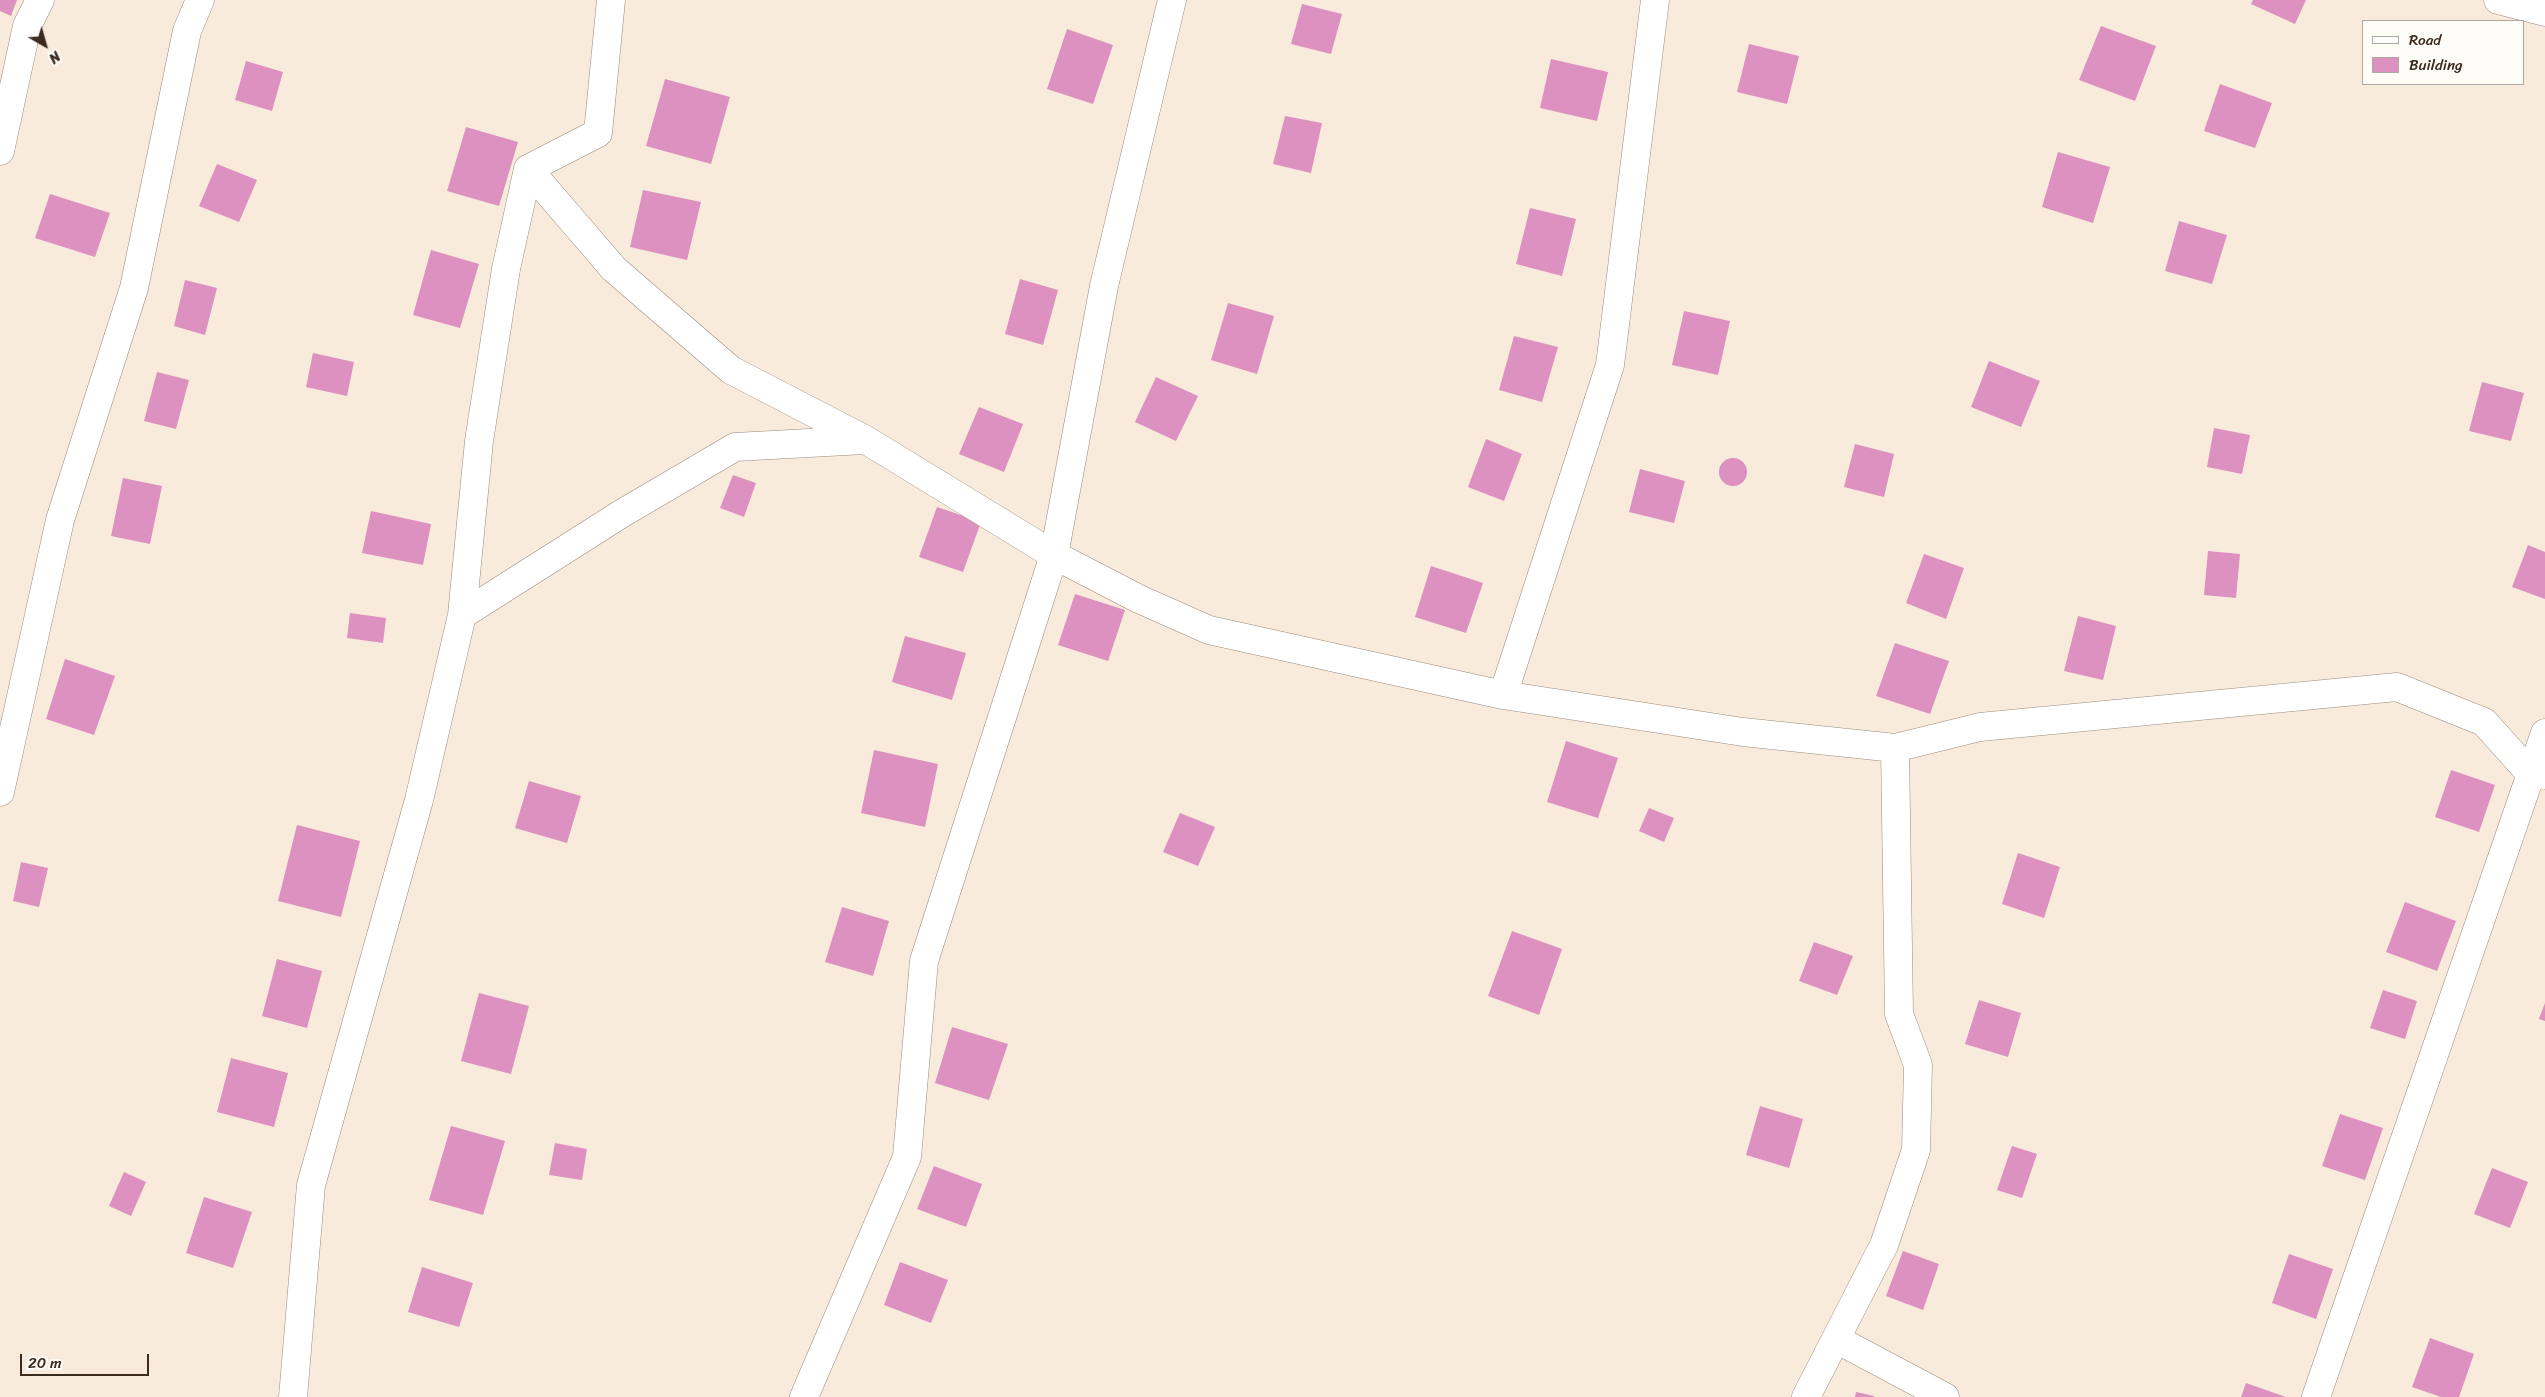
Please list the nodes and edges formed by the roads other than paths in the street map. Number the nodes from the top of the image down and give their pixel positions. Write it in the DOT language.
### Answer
graph roads {
  1 [pos="40,0"];
  2 [pos="200,0"];
  3 [pos="611,0"];
  4 [pos="1172,0"];
  5 [pos="1655,0"];
  6 [pos="2498,0"];
  7 [pos="2545,12"];
  8 [pos="0,151"];
  9 [pos="528,169"];
  10 [pos="866,440"];
  11 [pos="1054,555"];
  12 [pos="462,615"];
  13 [pos="1504,695"];
  14 [pos="2545,733"];
  15 [pos="1895,748"];
  16 [pos="2538,774"];
  17 [pos="0,792"];
  18 [pos="1836,1340"];
  19 [pos="293,1397"];
  20 [pos="804,1397"];
  21 [pos="1806,1397"];
  22 [pos="1945,1397"];
  23 [pos="2316,1397"];
  1 -- 8 [label="street"];
  2 -- 17 [label="street"];
  3 -- 9 [label="street"];
  4 -- 11 [label="street"];
  5 -- 13 [label="street"];
  6 -- 7 [label="street"];
  9 -- 10 [label="street"];
  9 -- 12 [label="street"];
  10 -- 11 [label="street"];
  10 -- 12 [label="street"];
  11 -- 13 [label="street"];
  11 -- 20 [label="street"];
  12 -- 19 [label="street"];
  13 -- 15 [label="street"];
  14 -- 16 [label="street"];
  15 -- 16 [label="street"];
  15 -- 18 [label="street"];
  16 -- 23 [label="street"];
  18 -- 21 [label="street"];
  18 -- 22 [label="street"];
}
